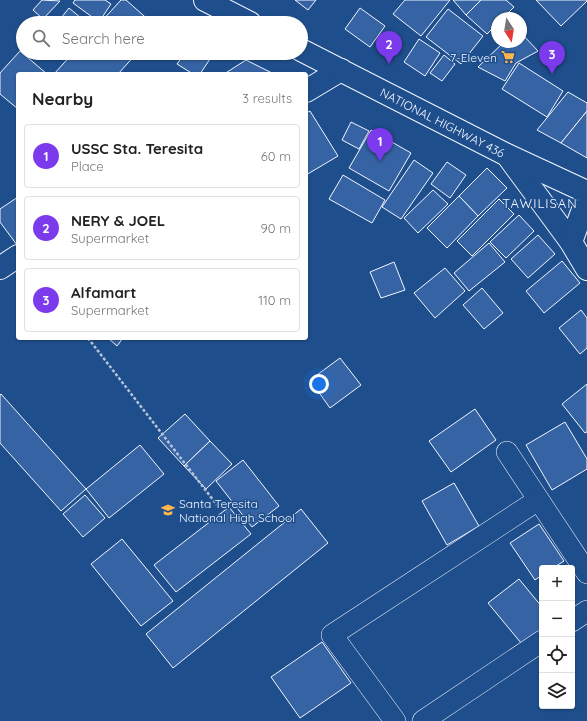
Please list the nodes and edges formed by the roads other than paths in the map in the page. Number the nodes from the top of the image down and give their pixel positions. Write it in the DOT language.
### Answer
graph roads {
  1 [pos="205,0"];
  2 [pos="236,16"];
  3 [pos="308,54"];
  4 [pos="341,70"];
  5 [pos="308,90"];
  6 [pos="507,154"];
  7 [pos="587,192"];
  8 [pos="587,206"];
  9 [pos="571,242"];
  10 [pos="16,257"];
  11 [pos="0,268"];
  12 [pos="587,269"];
  13 [pos="507,452"];
  14 [pos="538,500"];
  15 [pos="580,546"];
  16 [pos="587,573"];
  17 [pos="587,611"];
  18 [pos="575,619"];
  19 [pos="539,644"];
  20 [pos="395,721"];
  21 [pos="423,721"];
  1 -- 2 [label="main road"];
  3 -- 4 [label="main road, NATIONAL HIGHWAY 436"];
  4 -- 5 [label="main road"];
  4 -- 6 [label="main road, NATIONAL HIGHWAY 436"];
  6 -- 7 [label="main road, NATIONAL HIGHWAY 436"];
  6 -- 9 [label="main road"];
  8 -- 9 [label="main road"];
  9 -- 12 [label="main road"];
  10 -- 11 [label="main road"];
  13 -- 14 [label="street"];
  14 -- 15 [label="street"];
  14 -- 20 [label="street"];
  15 -- 16 [label="street"];
  17 -- 18 [label="street"];
  19 -- 21 [label="street"];
}
